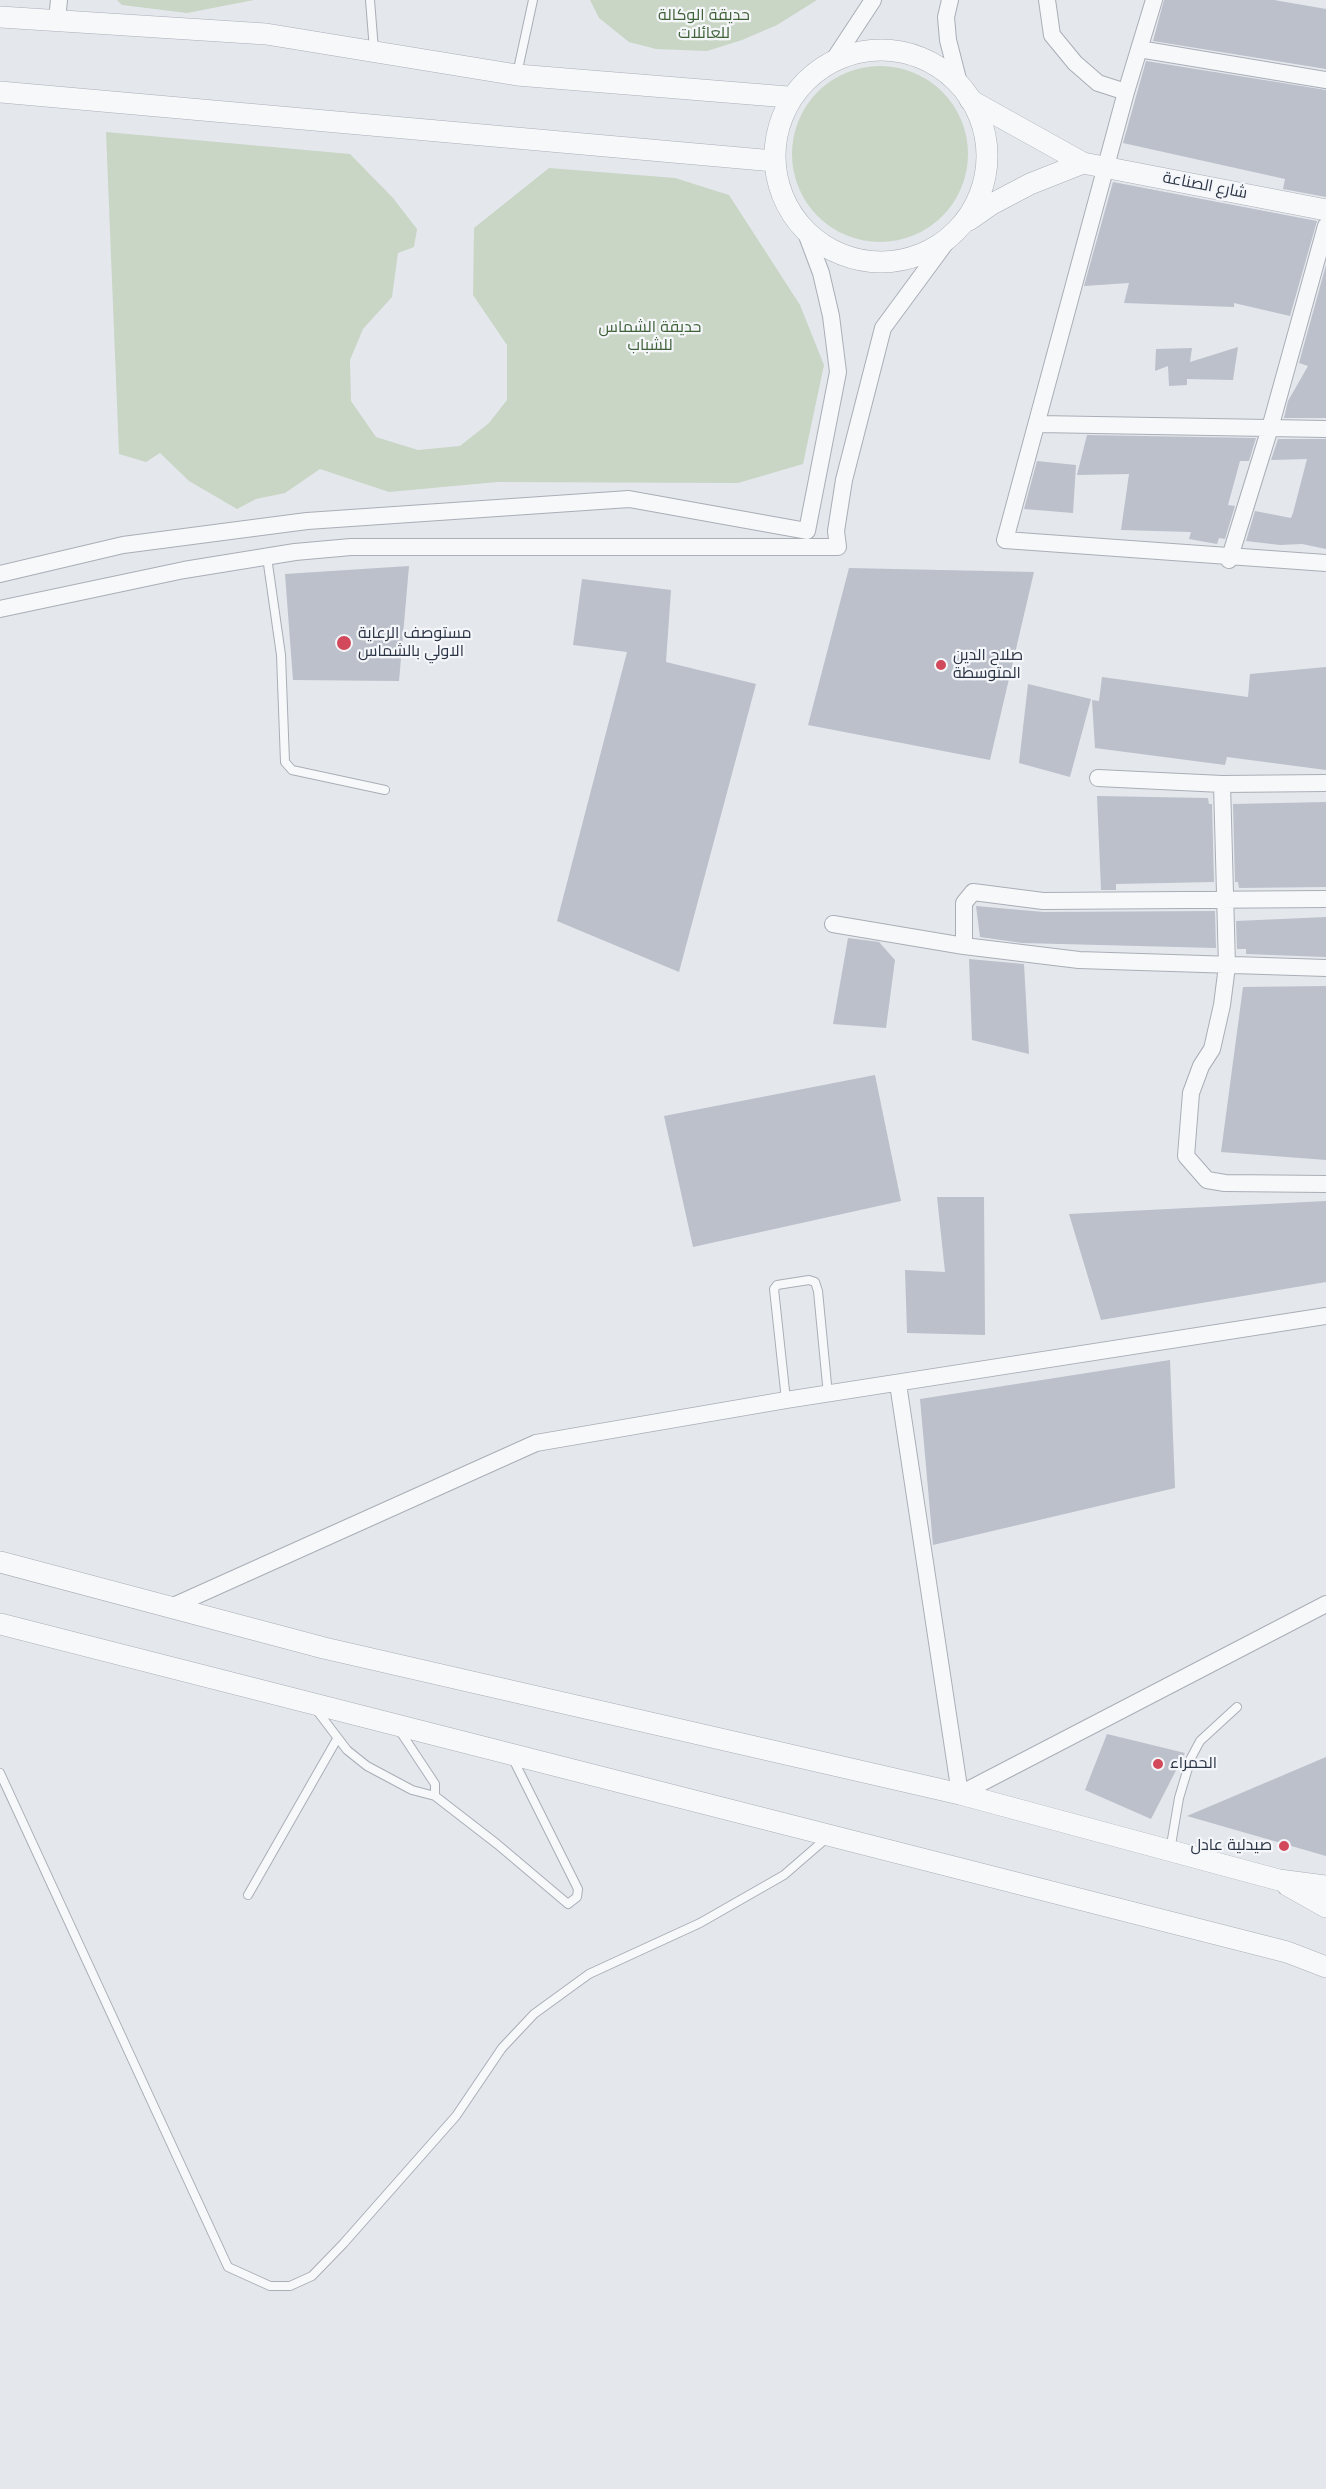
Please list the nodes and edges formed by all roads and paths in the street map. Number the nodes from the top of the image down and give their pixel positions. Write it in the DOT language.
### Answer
graph roads {
  1 [pos="370,0"];
  2 [pos="532,0"];
  3 [pos="873,0"];
  4 [pos="950,0"];
  5 [pos="1047,0"];
  6 [pos="1154,0"];
  7 [pos="58,10"];
  8 [pos="0,17"];
  9 [pos="1139,49"];
  10 [pos="374,51"];
  11 [pos="833,61"];
  12 [pos="517,75"];
  13 [pos="1326,80"];
  14 [pos="964,91"];
  15 [pos="0,92"];
  16 [pos="1126,92"];
  17 [pos="788,97"];
  18 [pos="774,161"];
  19 [pos="1083,163"];
  20 [pos="1106,167"];
  21 [pos="1326,210"];
  22 [pos="1326,226"];
  23 [pos="957,230"];
  24 [pos="806,233"];
  25 [pos="1038,424"];
  26 [pos="1270,428"];
  27 [pos="1326,429"];
  28 [pos="267,557"];
  29 [pos="1230,558"];
  30 [pos="1326,563"];
  31 [pos="0,574"];
  32 [pos="0,609"];
  33 [pos="1098,778"];
  34 [pos="1326,783"];
  35 [pos="1222,784"];
  36 [pos="385,790"];
  37 [pos="1326,899"];
  38 [pos="1225,900"];
  39 [pos="833,924"];
  40 [pos="964,946"];
  41 [pos="1227,966"];
  42 [pos="1326,968"];
  43 [pos="1326,1184"];
  44 [pos="1326,1316"];
  45 [pos="898,1384"];
  46 [pos="828,1395"];
  47 [pos="786,1400"];
  48 [pos="0,1562"];
  49 [pos="1326,1604"];
  50 [pos="171,1607"];
  51 [pos="0,1624"];
  52 [pos="313,1705"];
  53 [pos="1237,1707"];
  54 [pos="396,1726"];
  55 [pos="338,1739"];
  56 [pos="512,1756"];
  57 [pos="0,1773"];
  58 [pos="960,1794"];
  59 [pos="435,1796"];
  60 [pos="829,1836"];
  61 [pos="1170,1851"];
  62 [pos="1279,1880"];
  63 [pos="1326,1886"];
  64 [pos="248,1895"];
  65 [pos="1326,1907"];
  66 [pos="1287,1952"];
  67 [pos="1326,1955"];
  68 [pos="1326,1967"];
  1 -- 10 [label="lane"];
  2 -- 12 [label="lane"];
  3 -- 11 [label="street"];
  4 -- 14 [label="street"];
  5 -- 16 [label="street"];
  6 -- 9 [label="street"];
  7 -- 8 [label="street"];
  7 -- 10 [label="street"];
  9 -- 13 [label="street"];
  9 -- 16 [label="street"];
  10 -- 12 [label="street"];
  11 -- 14 [label="street"];
  11 -- 17 [label="street"];
  12 -- 17 [label="street"];
  14 -- 19 [label="street"];
  14 -- 23 [label="street"];
  15 -- 18 [label="street"];
  16 -- 20 [label="street"];
  17 -- 18 [label="street"];
  18 -- 24 [label="street"];
  19 -- 20 [label="street, شارع الصناعة"];
  19 -- 23 [label="street"];
  20 -- 21 [label="street, شارع الصناعة"];
  20 -- 25 [label="street"];
  22 -- 26 [label="street"];
  23 -- 24 [label="street"];
  23 -- 28 [label="street"];
  24 -- 31 [label="street"];
  25 -- 26 [label="street"];
  25 -- 29 [label="street"];
  26 -- 27 [label="street"];
  26 -- 29 [label="street"];
  28 -- 32 [label="street"];
  28 -- 36 [label="lane"];
  29 -- 30 [label="street"];
  33 -- 35 [label="street"];
  34 -- 35 [label="street"];
  35 -- 38 [label="street"];
  37 -- 38 [label="street"];
  38 -- 40 [label="street"];
  38 -- 41 [label="street"];
  39 -- 40 [label="street"];
  40 -- 41 [label="street"];
  41 -- 42 [label="street"];
  41 -- 43 [label="street"];
  44 -- 45 [label="street"];
  45 -- 46 [label="street"];
  45 -- 58 [label="street"];
  46 -- 47 [label="street"];
  46 -- 47 [label="lane"];
  47 -- 50 [label="street"];
  48 -- 50 [label="street"];
  49 -- 58 [label="street"];
  50 -- 58 [label="street"];
  51 -- 52 [label="street"];
  52 -- 54 [label="street"];
  52 -- 55 [label="lane"];
  53 -- 61 [label="lane"];
  54 -- 56 [label="street"];
  54 -- 59 [label="lane"];
  55 -- 59 [label="lane"];
  55 -- 64 [label="lane"];
  56 -- 59 [label="lane"];
  56 -- 60 [label="street"];
  57 -- 60 [label="lane"];
  58 -- 61 [label="street"];
  60 -- 66 [label="street"];
  61 -- 62 [label="street"];
  62 -- 63 [label="street"];
  62 -- 65 [label="street"];
  66 -- 67 [label="street"];
  66 -- 68 [label="street"];
}
